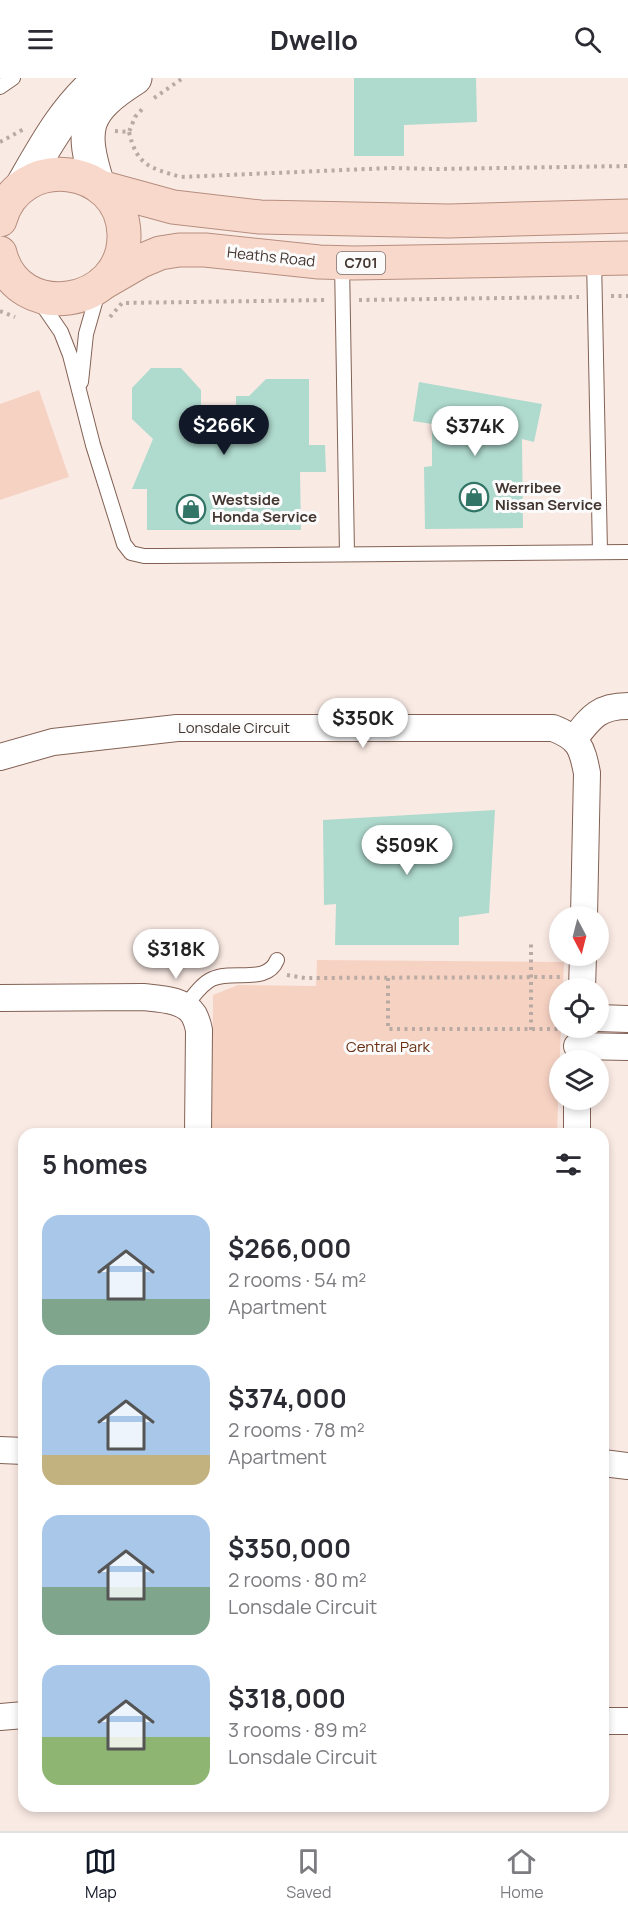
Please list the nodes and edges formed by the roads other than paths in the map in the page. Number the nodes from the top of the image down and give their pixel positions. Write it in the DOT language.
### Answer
graph roads {
  1 [pos="13,78"];
  2 [pos="101,78"];
  3 [pos="135,78"];
  4 [pos="0,87"];
  5 [pos="99,186"];
  6 [pos="14,190"];
  7 [pos="628,216"];
  8 [pos="0,220"];
  9 [pos="0,253"];
  10 [pos="594,258"];
  11 [pos="628,258"];
  12 [pos="342,263"];
  13 [pos="101,284"];
  14 [pos="0,286"];
  15 [pos="34,293"];
  16 [pos="80,393"];
  17 [pos="600,552"];
  18 [pos="628,552"];
  19 [pos="347,554"];
  20 [pos="628,706"];
  21 [pos="575,738"];
  22 [pos="0,757"];
  23 [pos="584,906"];
  24 [pos="276,964"];
  25 [pos="0,998"];
  26 [pos="185,1006"];
  27 [pos="609,1018"];
  28 [pos="628,1019"];
  29 [pos="578,1041"];
  30 [pos="628,1047"];
  31 [pos="577,1110"];
  32 [pos="198,1128"];
  33 [pos="577,1128"];
  34 [pos="0,1450"];
  35 [pos="18,1451"];
  36 [pos="609,1464"];
  37 [pos="628,1466"];
  38 [pos="18,1715"];
  39 [pos="0,1716"];
  40 [pos="609,1721"];
  41 [pos="628,1721"];
  1 -- 4 [label="lane"];
  2 -- 6 [label="street"];
  3 -- 5 [label="street"];
  5 -- 6 [label="main road"];
  5 -- 7 [label="main road"];
  5 -- 13 [label="main road"];
  6 -- 8 [label="main road"];
  9 -- 15 [label="main road"];
  10 -- 11 [label="main road, Heaths Road / C701"];
  10 -- 12 [label="main road, Heaths Road / C701"];
  10 -- 17 [label="lane"];
  12 -- 13 [label="main road, Heaths Road / C701"];
  12 -- 19 [label="lane"];
  13 -- 15 [label="main road, C701"];
  13 -- 16 [label="lane"];
  14 -- 15 [label="main road, C701"];
  15 -- 16 [label="lane"];
  16 -- 19 [label="lane"];
  17 -- 18 [label="lane"];
  17 -- 19 [label="lane"];
  20 -- 21 [label="street"];
  21 -- 22 [label="street, Lonsdale Circuit"];
  21 -- 23 [label="street"];
  24 -- 26 [label="lane"];
  25 -- 26 [label="street"];
  26 -- 32 [label="street"];
  27 -- 28 [label="street"];
  29 -- 30 [label="street"];
  31 -- 33 [label="street"];
  34 -- 35 [label="street"];
  36 -- 37 [label="street"];
  38 -- 39 [label="street"];
  40 -- 41 [label="street"];
}
